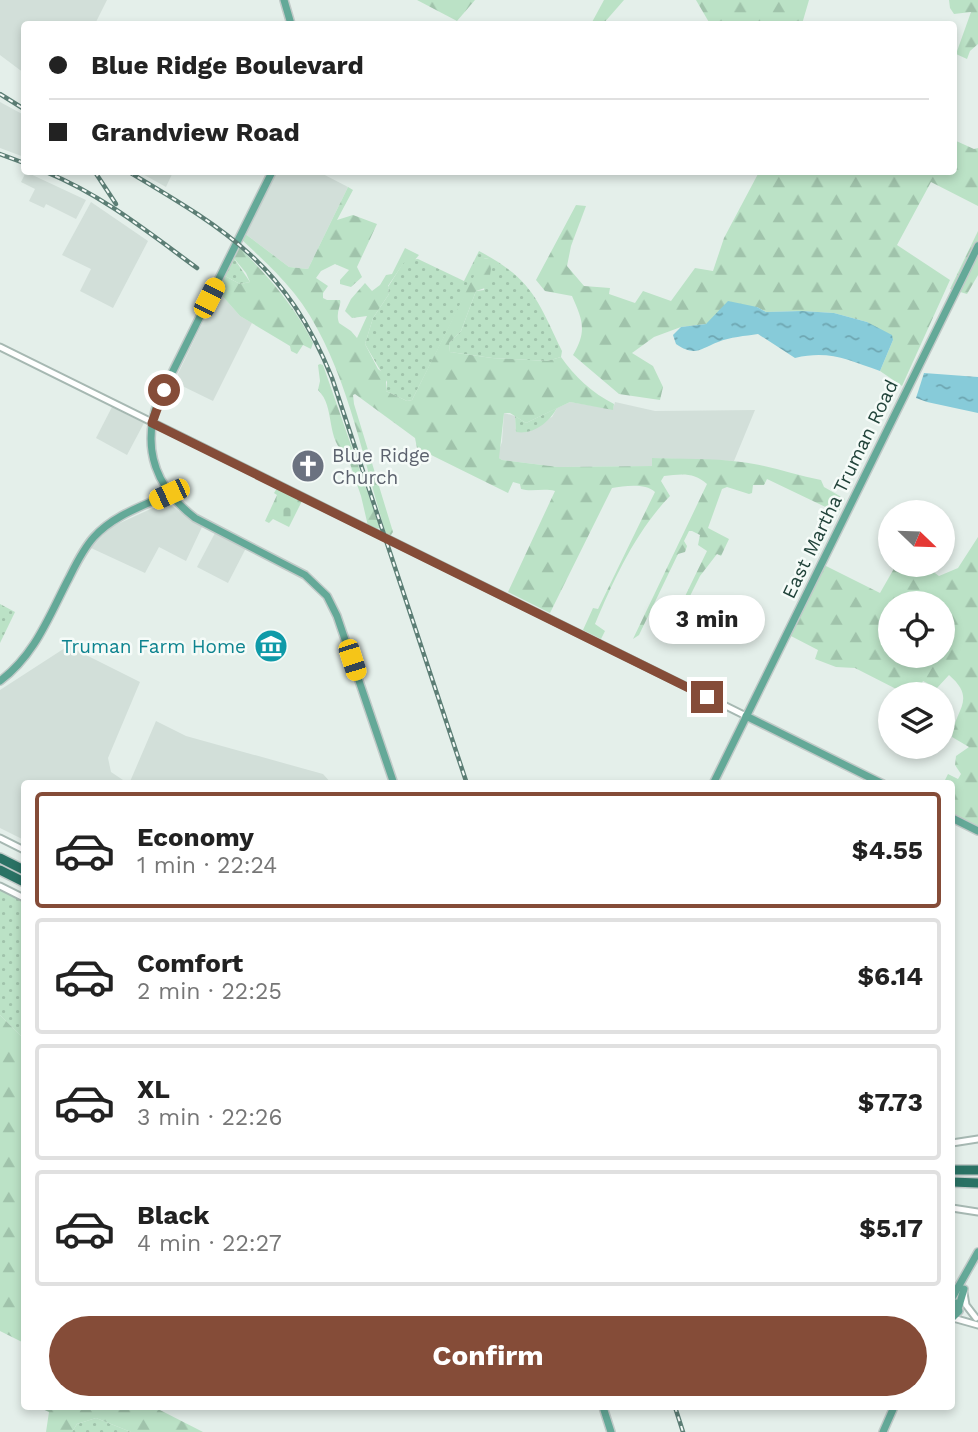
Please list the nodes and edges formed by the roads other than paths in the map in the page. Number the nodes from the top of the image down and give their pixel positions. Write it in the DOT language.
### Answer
graph roads {
  1 [pos="284,0"];
  2 [pos="290,21"];
  3 [pos="271,175"];
  4 [pos="978,246"];
  5 [pos="0,348"];
  6 [pos="152,423"];
  7 [pos="169,494"];
  8 [pos="0,681"];
  9 [pos="746,716"];
  10 [pos="393,780"];
  11 [pos="715,780"];
  12 [pos="875,780"];
  13 [pos="955,820"];
  14 [pos="978,831"];
  15 [pos="0,838"];
  16 [pos="21,848"];
  17 [pos="0,858"];
  18 [pos="21,868"];
  19 [pos="0,870"];
  20 [pos="21,881"];
  21 [pos="0,886"];
  22 [pos="21,896"];
  23 [pos="978,1139"];
  24 [pos="955,1143"];
  25 [pos="955,1170"];
  26 [pos="978,1170"];
  27 [pos="955,1182"];
  28 [pos="978,1183"];
  29 [pos="955,1208"];
  30 [pos="978,1212"];
  31 [pos="978,1252"];
  32 [pos="978,1260"];
  33 [pos="964,1287"];
  34 [pos="956,1303"];
  35 [pos="955,1318"];
  36 [pos="977,1321"];
  37 [pos="604,1410"];
  38 [pos="893,1410"];
  39 [pos="611,1432"];
  40 [pos="883,1432"];
  1 -- 2 [label="main road"];
  3 -- 6 [label="main road"];
  4 -- 9 [label="main road, East Martha Truman Road"];
  5 -- 6 [label="street"];
  6 -- 7 [label="main road"];
  6 -- 9 [label="street"];
  7 -- 8 [label="main road"];
  7 -- 10 [label="main road"];
  9 -- 11 [label="main road, East Martha Truman Road"];
  9 -- 12 [label="main road"];
  13 -- 14 [label="main road"];
  15 -- 16 [label="street"];
  17 -- 18 [label="highway"];
  19 -- 20 [label="highway"];
  21 -- 22 [label="street"];
  23 -- 24 [label="street"];
  25 -- 26 [label="highway"];
  27 -- 28 [label="highway"];
  29 -- 30 [label="street"];
  31 -- 34 [label="main road"];
  32 -- 33 [label="main road"];
  33 -- 34 [label="main road"];
  33 -- 36 [label="street"];
  34 -- 36 [label="street"];
  35 -- 36 [label="street"];
  37 -- 39 [label="main road"];
  38 -- 40 [label="main road"];
}
